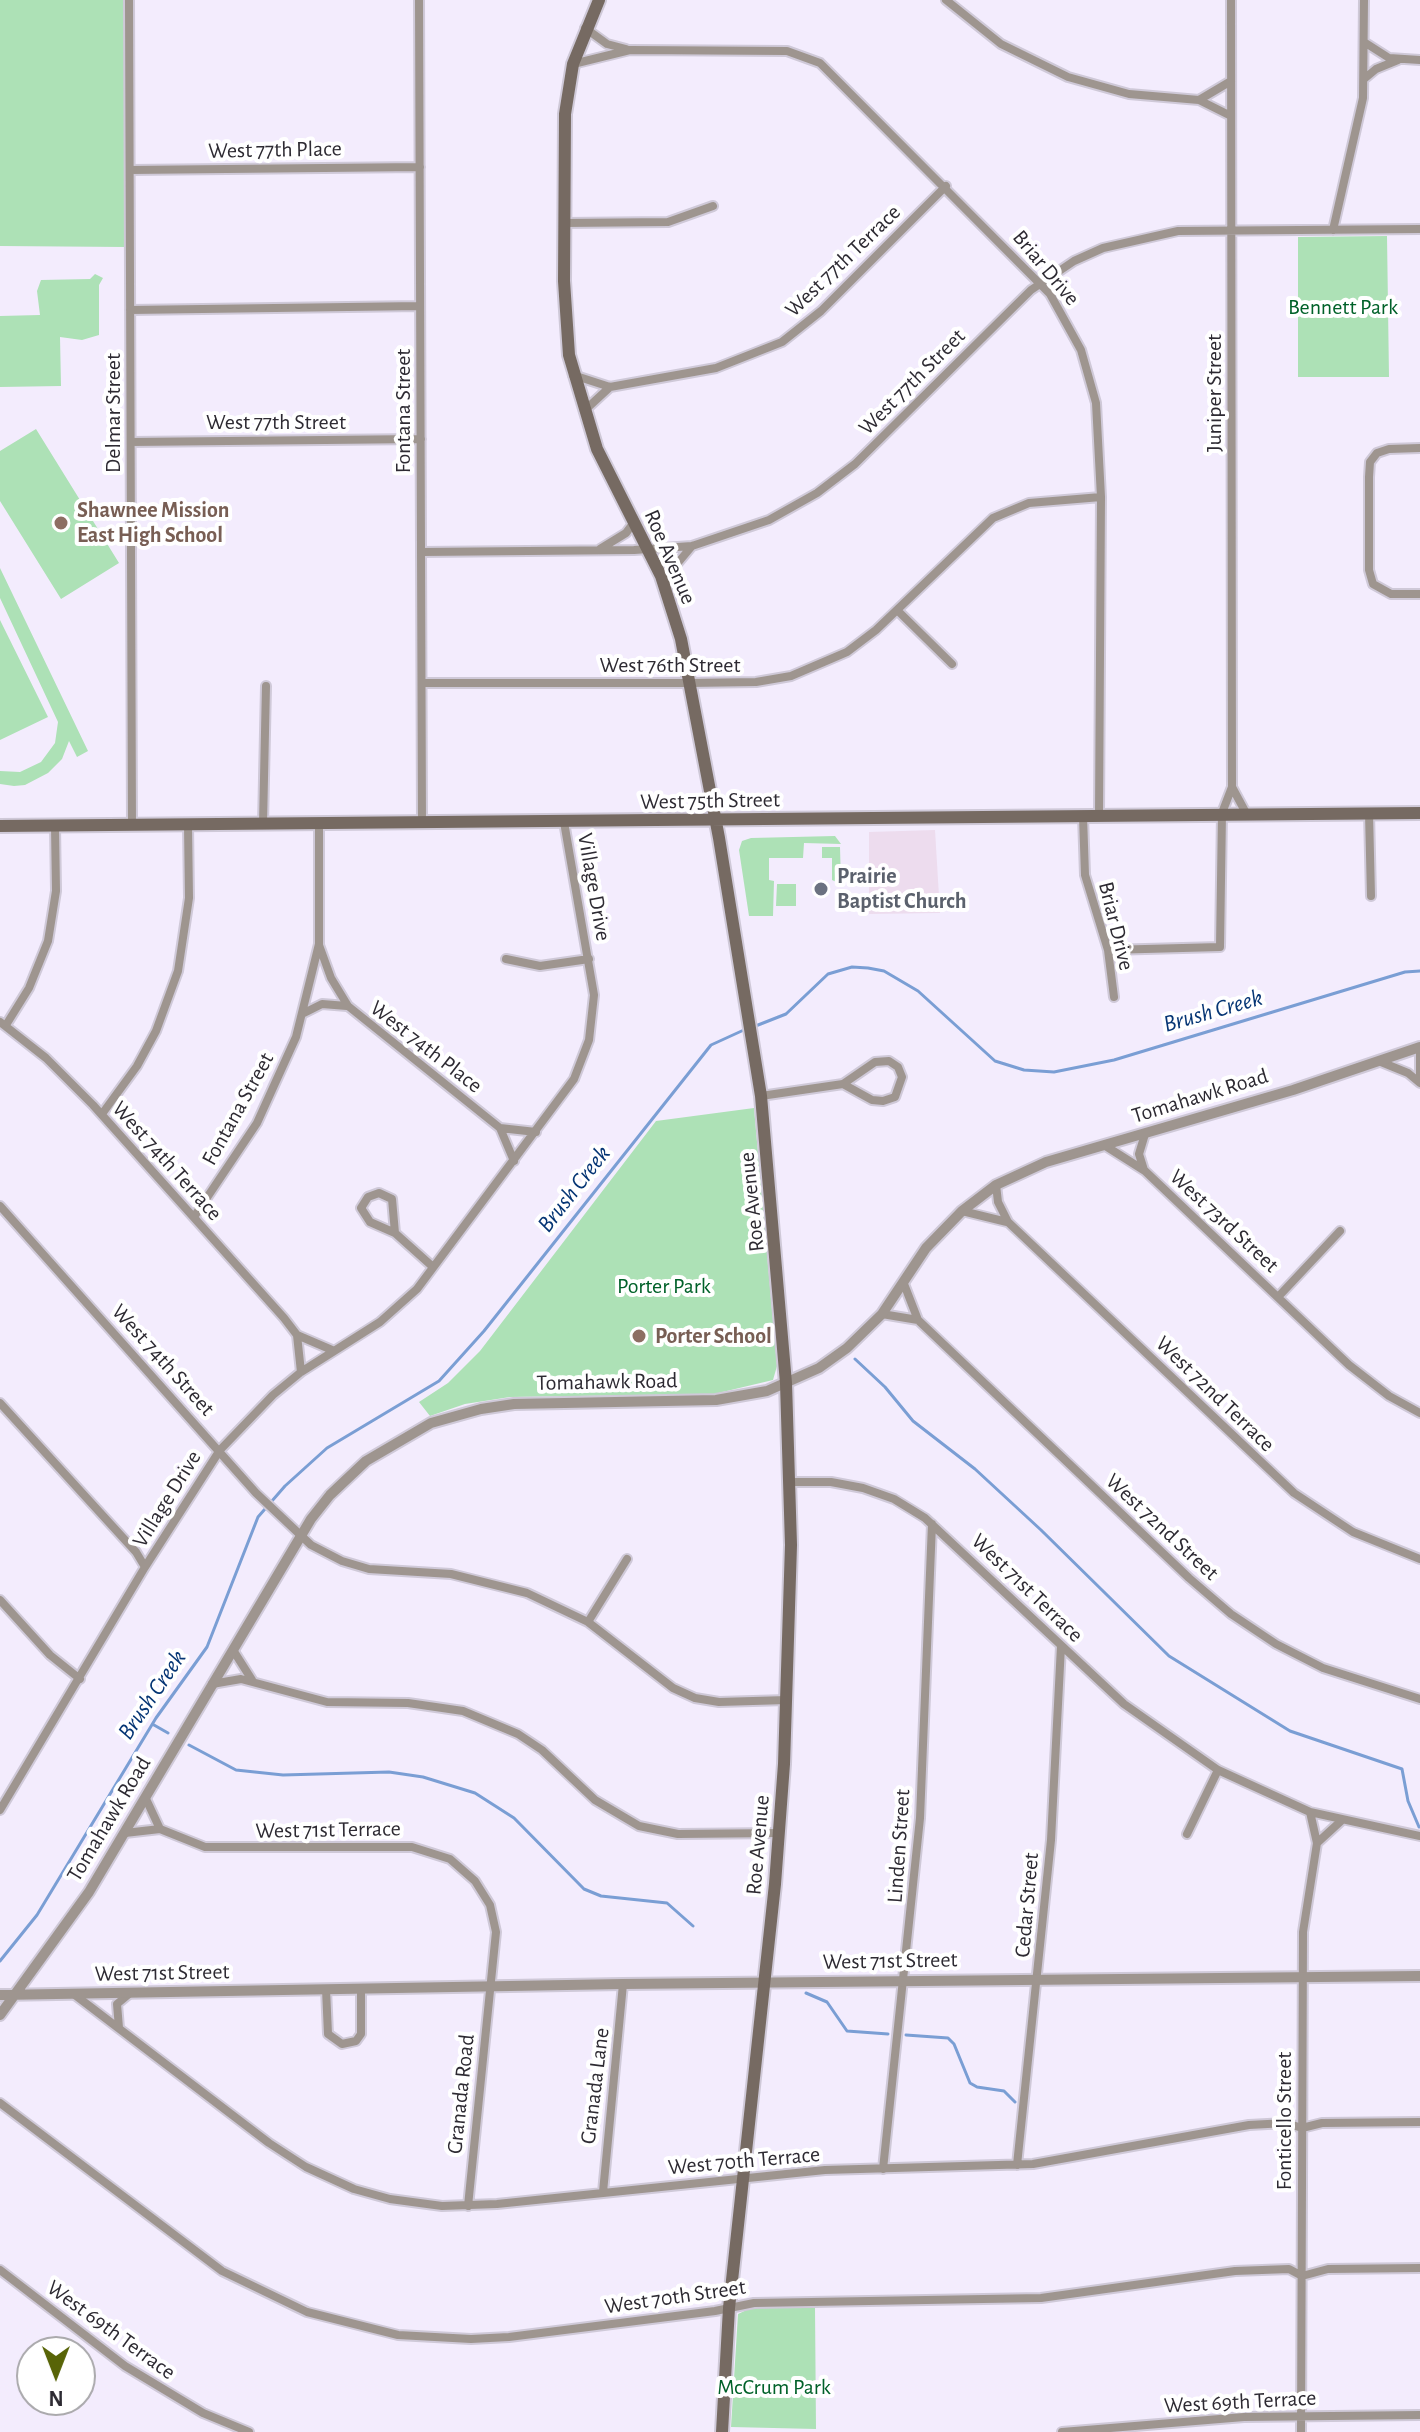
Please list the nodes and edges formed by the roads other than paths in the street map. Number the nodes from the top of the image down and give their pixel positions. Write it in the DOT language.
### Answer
graph roads {
  1 [pos="129,0"];
  2 [pos="419,0"];
  3 [pos="599,0"];
  4 [pos="946,0"];
  5 [pos="1231,0"];
  6 [pos="1364,0"];
  7 [pos="585,28"];
  8 [pos="1364,42"];
  9 [pos="630,50"];
  10 [pos="1399,60"];
  11 [pos="1420,60"];
  12 [pos="573,64"];
  13 [pos="1364,79"];
  14 [pos="1231,81"];
  15 [pos="1199,100"];
  16 [pos="1231,116"];
  17 [pos="420,167"];
  18 [pos="130,170"];
  19 [pos="946,186"];
  20 [pos="713,206"];
  21 [pos="564,223"];
  22 [pos="1420,229"];
  23 [pos="1333,230"];
  24 [pos="1232,231"];
  25 [pos="1041,283"];
  26 [pos="420,306"];
  27 [pos="130,310"];
  28 [pos="573,375"];
  29 [pos="610,387"];
  30 [pos="583,412"];
  31 [pos="421,439"];
  32 [pos="131,442"];
  33 [pos="1420,448"];
  34 [pos="1101,497"];
  35 [pos="635,521"];
  36 [pos="692,546"];
  37 [pos="649,549"];
  38 [pos="595,550"];
  39 [pos="422,552"];
  40 [pos="665,587"];
  41 [pos="1420,594"];
  42 [pos="897,610"];
  43 [pos="952,664"];
  44 [pos="422,683"];
  45 [pos="689,683"];
  46 [pos="266,686"];
  47 [pos="1232,787"];
  48 [pos="1222,813"];
  49 [pos="1246,813"];
  50 [pos="1369,813"];
  51 [pos="1420,813"];
  52 [pos="1099,815"];
  53 [pos="1083,816"];
  54 [pos="422,821"];
  55 [pos="716,821"];
  56 [pos="564,822"];
  57 [pos="319,823"];
  58 [pos="263,824"];
  59 [pos="132,825"];
  60 [pos="188,825"];
  61 [pos="0,826"];
  62 [pos="55,826"];
  63 [pos="1371,896"];
  64 [pos="319,944"];
  65 [pos="1108,950"];
  66 [pos="506,959"];
  67 [pos="589,959"];
  68 [pos="1114,997"];
  69 [pos="348,1006"];
  70 [pos="303,1014"];
  71 [pos="3,1024"];
  72 [pos="1420,1048"];
  73 [pos="1381,1062"];
  74 [pos="1420,1082"];
  75 [pos="843,1084"];
  76 [pos="761,1096"];
  77 [pos="102,1114"];
  78 [pos="500,1128"];
  79 [pos="536,1132"];
  80 [pos="1145,1134"];
  81 [pos="1104,1145"];
  82 [pos="514,1161"];
  83 [pos="1145,1171"];
  84 [pos="996,1185"];
  85 [pos="0,1206"];
  86 [pos="962,1211"];
  87 [pos="194,1217"];
  88 [pos="1008,1222"];
  89 [pos="1340,1231"];
  90 [pos="395,1233"];
  91 [pos="433,1267"];
  92 [pos="904,1284"];
  93 [pos="1278,1297"];
  94 [pos="882,1314"];
  95 [pos="918,1320"];
  96 [pos="297,1335"];
  97 [pos="332,1350"];
  98 [pos="301,1372"];
  99 [pos="786,1383"];
  100 [pos="0,1403"];
  101 [pos="1420,1413"];
  102 [pos="220,1450"];
  103 [pos="790,1482"];
  104 [pos="932,1524"];
  105 [pos="301,1536"];
  106 [pos="627,1559"];
  107 [pos="1420,1559"];
  108 [pos="145,1567"];
  109 [pos="0,1600"];
  110 [pos="588,1622"];
  111 [pos="1061,1646"];
  112 [pos="233,1650"];
  113 [pos="80,1679"];
  114 [pos="252,1681"];
  115 [pos="212,1684"];
  116 [pos="1420,1699"];
  117 [pos="787,1700"];
  118 [pos="1218,1770"];
  119 [pos="146,1799"];
  120 [pos="1,1805"];
  121 [pos="1310,1812"];
  122 [pos="1341,1821"];
  123 [pos="160,1829"];
  124 [pos="125,1833"];
  125 [pos="780,1833"];
  126 [pos="1187,1834"];
  127 [pos="1420,1836"];
  128 [pos="1317,1843"];
  129 [pos="1420,1976"];
  130 [pos="1302,1977"];
  131 [pos="1038,1980"];
  132 [pos="904,1981"];
  133 [pos="765,1982"];
  134 [pos="623,1984"];
  135 [pos="491,1986"];
  136 [pos="361,1988"];
  137 [pos="326,1989"];
  138 [pos="17,1994"];
  139 [pos="129,1994"];
  140 [pos="0,1995"];
  141 [pos="75,1995"];
  142 [pos="0,2015"];
  143 [pos="119,2028"];
  144 [pos="0,2103"];
  145 [pos="1420,2122"];
  146 [pos="1302,2128"];
  147 [pos="1017,2165"];
  148 [pos="883,2169"];
  149 [pos="743,2177"];
  150 [pos="603,2192"];
  151 [pos="468,2206"];
  152 [pos="1420,2268"];
  153 [pos="0,2270"];
  154 [pos="1302,2276"];
  155 [pos="729,2308"];
  156 [pos="1420,2415"];
  157 [pos="1301,2416"];
  158 [pos="249,2432"];
  159 [pos="722,2432"];
  160 [pos="1062,2432"];
  161 [pos="1301,2432"];
  1 -- 18 [label="street, Delmar Street"];
  2 -- 17 [label="street, Fontana Street"];
  3 -- 7 [label="main road, Roe Avenue"];
  4 -- 15 [label="street"];
  5 -- 14 [label="street, Juniper Street"];
  6 -- 8 [label="street"];
  7 -- 9 [label="street"];
  7 -- 12 [label="main road, Roe Avenue"];
  8 -- 10 [label="street"];
  8 -- 13 [label="street"];
  9 -- 12 [label="street, Briar Drive"];
  9 -- 19 [label="street, Briar Drive"];
  10 -- 11 [label="street"];
  10 -- 13 [label="street"];
  12 -- 21 [label="main road, Roe Avenue"];
  13 -- 23 [label="street"];
  14 -- 15 [label="street"];
  14 -- 16 [label="street, Juniper Street"];
  15 -- 16 [label="street"];
  16 -- 24 [label="street, Juniper Street"];
  17 -- 18 [label="street, West 77th Place"];
  17 -- 26 [label="street, Fontana Street"];
  18 -- 27 [label="street, Delmar Street"];
  19 -- 25 [label="street, Briar Drive"];
  19 -- 29 [label="street, West 77th Terrace"];
  20 -- 21 [label="street"];
  21 -- 28 [label="main road, Roe Avenue"];
  22 -- 23 [label="street, West 77th Street"];
  23 -- 24 [label="street, West 77th Street"];
  24 -- 25 [label="street, West 77th Street"];
  24 -- 47 [label="street, Juniper Street"];
  25 -- 34 [label="street, Briar Drive"];
  25 -- 36 [label="street, West 77th Street"];
  26 -- 27 [label="street"];
  26 -- 31 [label="street, Fontana Street"];
  27 -- 32 [label="street, Delmar Street"];
  28 -- 29 [label="street, West 77th Terrace"];
  28 -- 30 [label="main road, Roe Avenue"];
  29 -- 30 [label="street"];
  30 -- 35 [label="main road, Roe Avenue"];
  31 -- 32 [label="street, West 77th Street"];
  31 -- 39 [label="street, Fontana Street"];
  32 -- 59 [label="street, Delmar Street"];
  33 -- 41 [label="street"];
  34 -- 42 [label="street, West 76th Street"];
  34 -- 52 [label="street, Briar Drive"];
  35 -- 37 [label="main road, Roe Avenue"];
  35 -- 38 [label="street"];
  36 -- 37 [label="street, West 77th Street"];
  36 -- 40 [label="street"];
  37 -- 38 [label="street, West 77th Street"];
  37 -- 40 [label="main road, Roe Avenue"];
  38 -- 39 [label="street, West 77th Street"];
  39 -- 44 [label="street, Fontana Street"];
  40 -- 45 [label="main road, Roe Avenue"];
  42 -- 43 [label="street"];
  42 -- 45 [label="street, West 76th Street"];
  44 -- 45 [label="street, West 76th Street"];
  44 -- 54 [label="street, Fontana Street"];
  45 -- 55 [label="main road, Roe Avenue"];
  46 -- 58 [label="street"];
  47 -- 48 [label="street, Juniper Street"];
  47 -- 49 [label="street, Juniper Street"];
  48 -- 49 [label="main road, West 75th Street"];
  48 -- 52 [label="main road, West 75th Street"];
  48 -- 65 [label="street, Juniper Street"];
  49 -- 50 [label="main road, West 75th Street"];
  50 -- 51 [label="main road, West 75th Street"];
  50 -- 63 [label="street"];
  52 -- 53 [label="main road, West 75th Street"];
  53 -- 55 [label="main road, West 75th Street"];
  53 -- 65 [label="street, Briar Drive"];
  54 -- 56 [label="main road, West 75th Street"];
  54 -- 57 [label="main road, West 75th Street"];
  55 -- 56 [label="main road, West 75th Street"];
  55 -- 76 [label="main road, Roe Avenue"];
  56 -- 67 [label="street, Village Drive"];
  57 -- 58 [label="main road, West 75th Street"];
  57 -- 64 [label="street, Fontana Street"];
  58 -- 60 [label="main road, West 75th Street"];
  59 -- 60 [label="main road, West 75th Street"];
  59 -- 62 [label="main road, West 75th Street"];
  60 -- 77 [label="street"];
  61 -- 62 [label="main road, West 75th Street"];
  62 -- 71 [label="street"];
  64 -- 69 [label="street, West 74th Place"];
  64 -- 70 [label="street, Fontana Street"];
  65 -- 68 [label="street, Briar Drive"];
  66 -- 67 [label="street, Village Drive"];
  67 -- 79 [label="street, Village Drive"];
  69 -- 70 [label="street"];
  69 -- 78 [label="street, West 74th Place"];
  70 -- 87 [label="street, Fontana Street"];
  71 -- 77 [label="street, West 74th Terrace"];
  72 -- 73 [label="street, Tomahawk Road"];
  72 -- 74 [label="street"];
  73 -- 74 [label="street"];
  73 -- 80 [label="street, Tomahawk Road"];
  75 -- 75 [label="street"];
  75 -- 76 [label="street"];
  76 -- 99 [label="main road, Roe Avenue"];
  77 -- 87 [label="street, West 74th Terrace"];
  78 -- 79 [label="street"];
  78 -- 82 [label="street, West 74th Place"];
  79 -- 82 [label="street, Village Drive"];
  80 -- 81 [label="street, Tomahawk Road"];
  80 -- 83 [label="street, West 73rd Street"];
  81 -- 83 [label="street, West 73rd Street"];
  81 -- 84 [label="street, Tomahawk Road"];
  82 -- 91 [label="street, Village Drive"];
  83 -- 93 [label="street, West 73rd Street"];
  84 -- 86 [label="street, Tomahawk Road"];
  84 -- 88 [label="street, West 72nd Terrace"];
  85 -- 102 [label="street, West 74th Street"];
  86 -- 88 [label="street"];
  86 -- 92 [label="street, Tomahawk Road"];
  87 -- 96 [label="street, West 74th Terrace"];
  88 -- 107 [label="street, West 72nd Terrace"];
  89 -- 93 [label="street, West 73rd Street"];
  90 -- 90 [label="street"];
  90 -- 91 [label="street"];
  91 -- 97 [label="street, Village Drive"];
  92 -- 94 [label="street, Tomahawk Road"];
  92 -- 95 [label="street, West 72nd Street"];
  93 -- 101 [label="street, West 73rd Street"];
  94 -- 95 [label="street"];
  94 -- 99 [label="street, Tomahawk Road"];
  95 -- 116 [label="street, West 72nd Street"];
  96 -- 97 [label="street, West 74th Terrace"];
  96 -- 98 [label="street"];
  97 -- 98 [label="street, Village Drive"];
  98 -- 102 [label="street, Village Drive"];
  99 -- 103 [label="main road, Roe Avenue"];
  99 -- 105 [label="street, Tomahawk Road"];
  100 -- 108 [label="street"];
  102 -- 105 [label="street, West 74th Street"];
  102 -- 108 [label="street, Village Drive"];
  103 -- 104 [label="street, West 71st Terrace"];
  103 -- 117 [label="main road, Roe Avenue"];
  104 -- 111 [label="street, West 71st Terrace"];
  104 -- 132 [label="street, Linden Street"];
  105 -- 110 [label="street"];
  105 -- 112 [label="street, Tomahawk Road"];
  106 -- 110 [label="street"];
  108 -- 113 [label="street, Village Drive"];
  109 -- 113 [label="street"];
  110 -- 117 [label="street"];
  111 -- 118 [label="street, West 71st Terrace"];
  111 -- 131 [label="street, Cedar Street"];
  112 -- 114 [label="street"];
  112 -- 115 [label="street, Tomahawk Road"];
  113 -- 120 [label="street, Village Drive"];
  114 -- 115 [label="street"];
  114 -- 125 [label="street"];
  115 -- 119 [label="street, Tomahawk Road"];
  117 -- 125 [label="main road, Roe Avenue"];
  118 -- 121 [label="street, West 71st Terrace"];
  118 -- 126 [label="street"];
  119 -- 123 [label="street"];
  119 -- 124 [label="street, Tomahawk Road"];
  121 -- 122 [label="street, West 71st Terrace"];
  121 -- 128 [label="street, Fonticello Street"];
  122 -- 127 [label="street, West 71st Terrace"];
  122 -- 128 [label="street"];
  123 -- 124 [label="street, West 71st Terrace"];
  123 -- 135 [label="street, West 71st Terrace"];
  124 -- 138 [label="street, Tomahawk Road"];
  125 -- 133 [label="main road, Roe Avenue"];
  128 -- 130 [label="street, Fonticello Street"];
  129 -- 130 [label="street, West 71st Street"];
  130 -- 131 [label="street, West 71st Street"];
  130 -- 146 [label="street, Fonticello Street"];
  131 -- 132 [label="street, West 71st Street"];
  131 -- 147 [label="street, Cedar Street"];
  132 -- 133 [label="street, West 71st Street"];
  132 -- 148 [label="street, Linden Street"];
  133 -- 134 [label="street, West 71st Street"];
  133 -- 149 [label="main road, Roe Avenue"];
  134 -- 135 [label="street, West 71st Street"];
  134 -- 150 [label="street, Granada Lane"];
  135 -- 136 [label="street, West 71st Street"];
  135 -- 151 [label="street, Granada Road"];
  136 -- 137 [label="street, West 71st Street"];
  136 -- 137 [label="street"];
  137 -- 139 [label="street, West 71st Street"];
  138 -- 140 [label="street, West 71st Street"];
  138 -- 141 [label="street, West 71st Street"];
  138 -- 142 [label="street, Tomahawk Road"];
  139 -- 141 [label="street, West 71st Street"];
  139 -- 143 [label="street"];
  141 -- 143 [label="street, West 70th Terrace"];
  143 -- 151 [label="street, West 70th Terrace"];
  144 -- 155 [label="street, West 70th Street"];
  145 -- 146 [label="street, West 70th Terrace"];
  146 -- 147 [label="street, West 70th Terrace"];
  146 -- 154 [label="street, Fonticello Street"];
  147 -- 148 [label="street, West 70th Terrace"];
  148 -- 149 [label="street, West 70th Terrace"];
  149 -- 150 [label="street, West 70th Terrace"];
  149 -- 155 [label="main road, Roe Avenue"];
  150 -- 151 [label="street, West 70th Terrace"];
  152 -- 154 [label="street, West 70th Street"];
  153 -- 158 [label="street, West 69th Terrace"];
  154 -- 155 [label="street, West 70th Street"];
  154 -- 157 [label="street, Fonticello Street"];
  155 -- 159 [label="main road, Roe Avenue"];
  156 -- 157 [label="street, West 69th Terrace"];
  157 -- 160 [label="street, West 69th Terrace"];
  157 -- 161 [label="street, Fonticello Street"];
}
